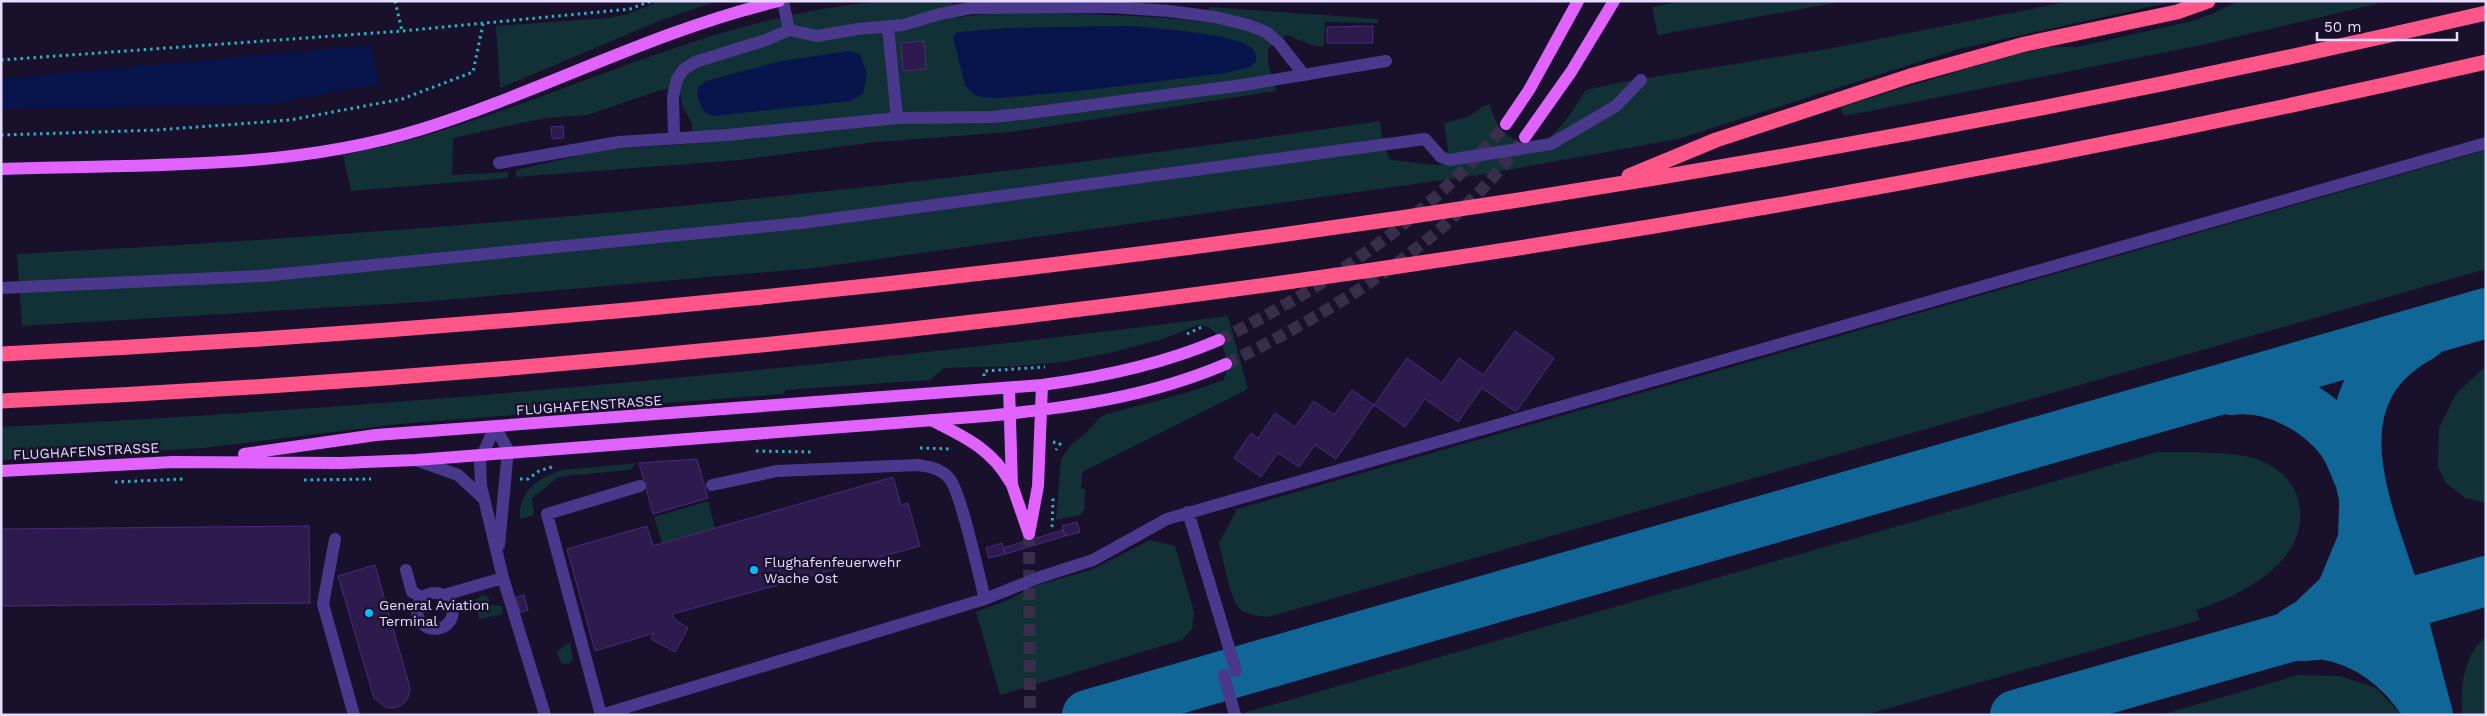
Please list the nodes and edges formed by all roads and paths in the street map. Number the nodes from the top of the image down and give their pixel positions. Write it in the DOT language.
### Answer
graph roads {
  1 [pos="395,1"];
  2 [pos="652,1"];
  3 [pos="781,1"];
  4 [pos="1578,1"];
  5 [pos="1614,1"];
  6 [pos="2208,1"];
  7 [pos="2486,13"];
  8 [pos="484,24"];
  9 [pos="888,27"];
  10 [pos="789,30"];
  11 [pos="402,31"];
  12 [pos="1,60"];
  13 [pos="1386,61"];
  14 [pos="2486,62"];
  15 [pos="1304,75"];
  16 [pos="1641,80"];
  17 [pos="897,118"];
  18 [pos="1506,124"];
  19 [pos="1,135"];
  20 [pos="1525,136"];
  21 [pos="674,138"];
  22 [pos="2486,143"];
  23 [pos="499,163"];
  24 [pos="1,169"];
  25 [pos="1604,187"];
  26 [pos="1,288"];
  27 [pos="1219,340"];
  28 [pos="1,354"];
  29 [pos="1226,364"];
  30 [pos="1042,385"];
  31 [pos="1009,388"];
  32 [pos="1,401"];
  33 [pos="1042,411"];
  34 [pos="1010,414"];
  35 [pos="931,420"];
  36 [pos="495,427"];
  37 [pos="508,452"];
  38 [pos="482,455"];
  39 [pos="416,460"];
  40 [pos="173,462"];
  41 [pos="1,471"];
  42 [pos="712,485"];
  43 [pos="1012,485"];
  44 [pos="640,486"];
  45 [pos="483,498"];
  46 [pos="1188,512"];
  47 [pos="335,539"];
  48 [pos="498,552"];
  49 [pos="406,570"];
  50 [pos="503,578"];
  51 [pos="444,595"];
  52 [pos="422,597"];
  53 [pos="985,599"];
  54 [pos="354,715"];
  55 [pos="545,715"];
  56 [pos="601,715"];
  57 [pos="1235,715"];
  1 -- 11 [label="path"];
  2 -- 8 [label="path"];
  3 -- 10 [label="lane"];
  3 -- 24 [label="main road"];
  4 -- 18 [label="main road"];
  5 -- 20 [label="main road"];
  6 -- 25 [label="highway"];
  7 -- 25 [label="highway"];
  8 -- 11 [label="path"];
  8 -- 19 [label="path"];
  9 -- 10 [label="lane"];
  9 -- 15 [label="lane"];
  9 -- 17 [label="lane"];
  10 -- 21 [label="lane"];
  11 -- 12 [label="path"];
  13 -- 15 [label="lane"];
  14 -- 32 [label="highway"];
  15 -- 17 [label="lane"];
  16 -- 26 [label="lane"];
  17 -- 21 [label="lane"];
  21 -- 23 [label="lane"];
  22 -- 46 [label="lane"];
  25 -- 28 [label="highway"];
  27 -- 30 [label="main road, FLUGHAFENSTRASSE"];
  29 -- 33 [label="main road, FLUGHAFENSTRASSE"];
  30 -- 31 [label="main road, FLUGHAFENSTRASSE"];
  30 -- 33 [label="main road"];
  31 -- 34 [label="main road"];
  31 -- 36 [label="main road, FLUGHAFENSTRASSE"];
  33 -- 34 [label="main road, FLUGHAFENSTRASSE"];
  33 -- 43 [label="main road"];
  34 -- 35 [label="main road, FLUGHAFENSTRASSE"];
  34 -- 43 [label="main road"];
  35 -- 37 [label="main road, FLUGHAFENSTRASSE"];
  35 -- 43 [label="main road"];
  36 -- 37 [label="lane"];
  36 -- 38 [label="lane"];
  36 -- 40 [label="main road, FLUGHAFENSTRASSE"];
  37 -- 38 [label="main road, FLUGHAFENSTRASSE"];
  37 -- 48 [label="lane"];
  38 -- 39 [label="main road, FLUGHAFENSTRASSE"];
  38 -- 45 [label="lane"];
  39 -- 40 [label="main road, FLUGHAFENSTRASSE"];
  39 -- 45 [label="lane"];
  40 -- 41 [label="main road, FLUGHAFENSTRASSE"];
  42 -- 53 [label="lane"];
  44 -- 56 [label="lane"];
  45 -- 48 [label="lane"];
  46 -- 53 [label="lane"];
  46 -- 57 [label="lane"];
  47 -- 54 [label="lane"];
  48 -- 50 [label="lane"];
  49 -- 52 [label="lane"];
  50 -- 51 [label="lane"];
  50 -- 55 [label="lane"];
  51 -- 52 [label="lane"];
  51 -- 52 [label="lane"];
  53 -- 56 [label="lane"];
}
